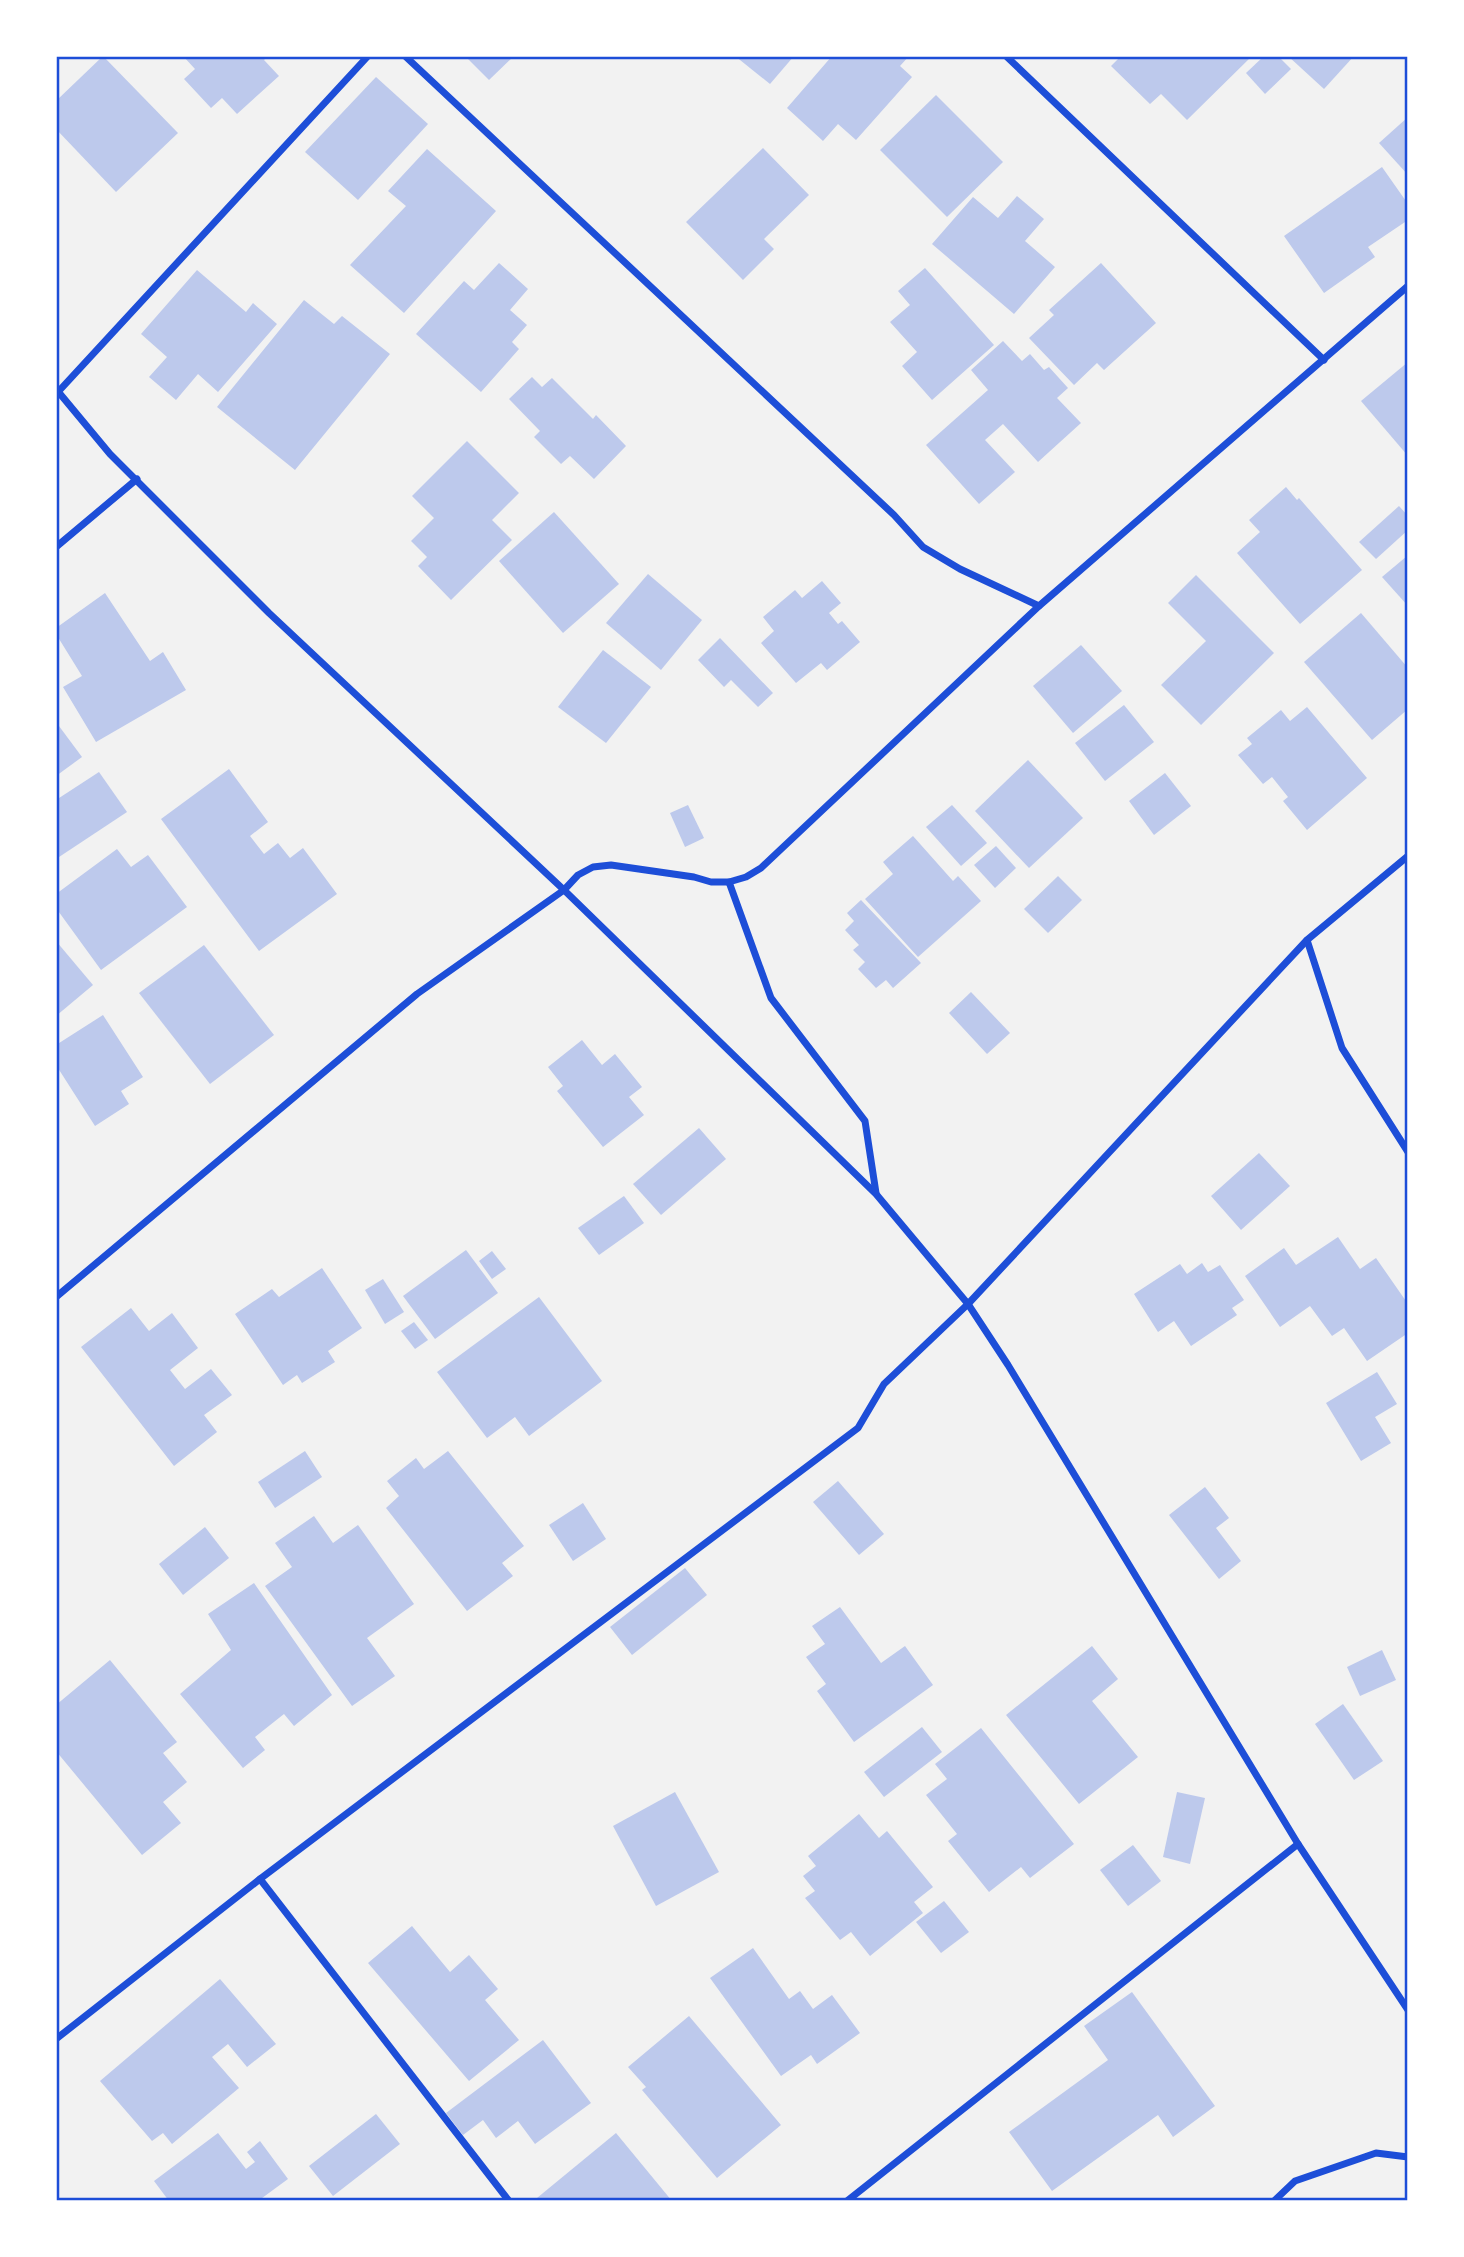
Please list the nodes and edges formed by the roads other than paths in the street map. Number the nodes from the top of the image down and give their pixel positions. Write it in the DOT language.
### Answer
graph roads {
  1 [pos="368,56"];
  2 [pos="405,56"];
  3 [pos="1006,56"];
  4 [pos="1408,286"];
  5 [pos="1324,360"];
  6 [pos="57,391"];
  7 [pos="137,479"];
  8 [pos="56,547"];
  9 [pos="1039,606"];
  10 [pos="1408,856"];
  11 [pos="729,882"];
  12 [pos="564,890"];
  13 [pos="1307,940"];
  14 [pos="1408,1152"];
  15 [pos="876,1194"];
  16 [pos="56,1297"];
  17 [pos="968,1304"];
  18 [pos="1298,1844"];
  19 [pos="260,1879"];
  20 [pos="1408,2010"];
  21 [pos="56,2039"];
  22 [pos="1408,2157"];
  23 [pos="509,2201"];
  24 [pos="847,2201"];
  25 [pos="1274,2201"];
  1 -- 6 [label="street"];
  2 -- 9 [label="street"];
  3 -- 5 [label="street"];
  4 -- 5 [label="street"];
  5 -- 9 [label="street"];
  6 -- 7 [label="street"];
  7 -- 8 [label="street"];
  7 -- 12 [label="street"];
  9 -- 11 [label="street"];
  10 -- 13 [label="street"];
  11 -- 12 [label="street"];
  11 -- 15 [label="street"];
  12 -- 15 [label="street"];
  12 -- 16 [label="street"];
  13 -- 14 [label="street"];
  13 -- 17 [label="street"];
  15 -- 17 [label="street"];
  17 -- 18 [label="street"];
  17 -- 19 [label="street"];
  18 -- 20 [label="street"];
  18 -- 24 [label="street"];
  19 -- 21 [label="street"];
  19 -- 23 [label="street"];
  22 -- 25 [label="street"];
}
